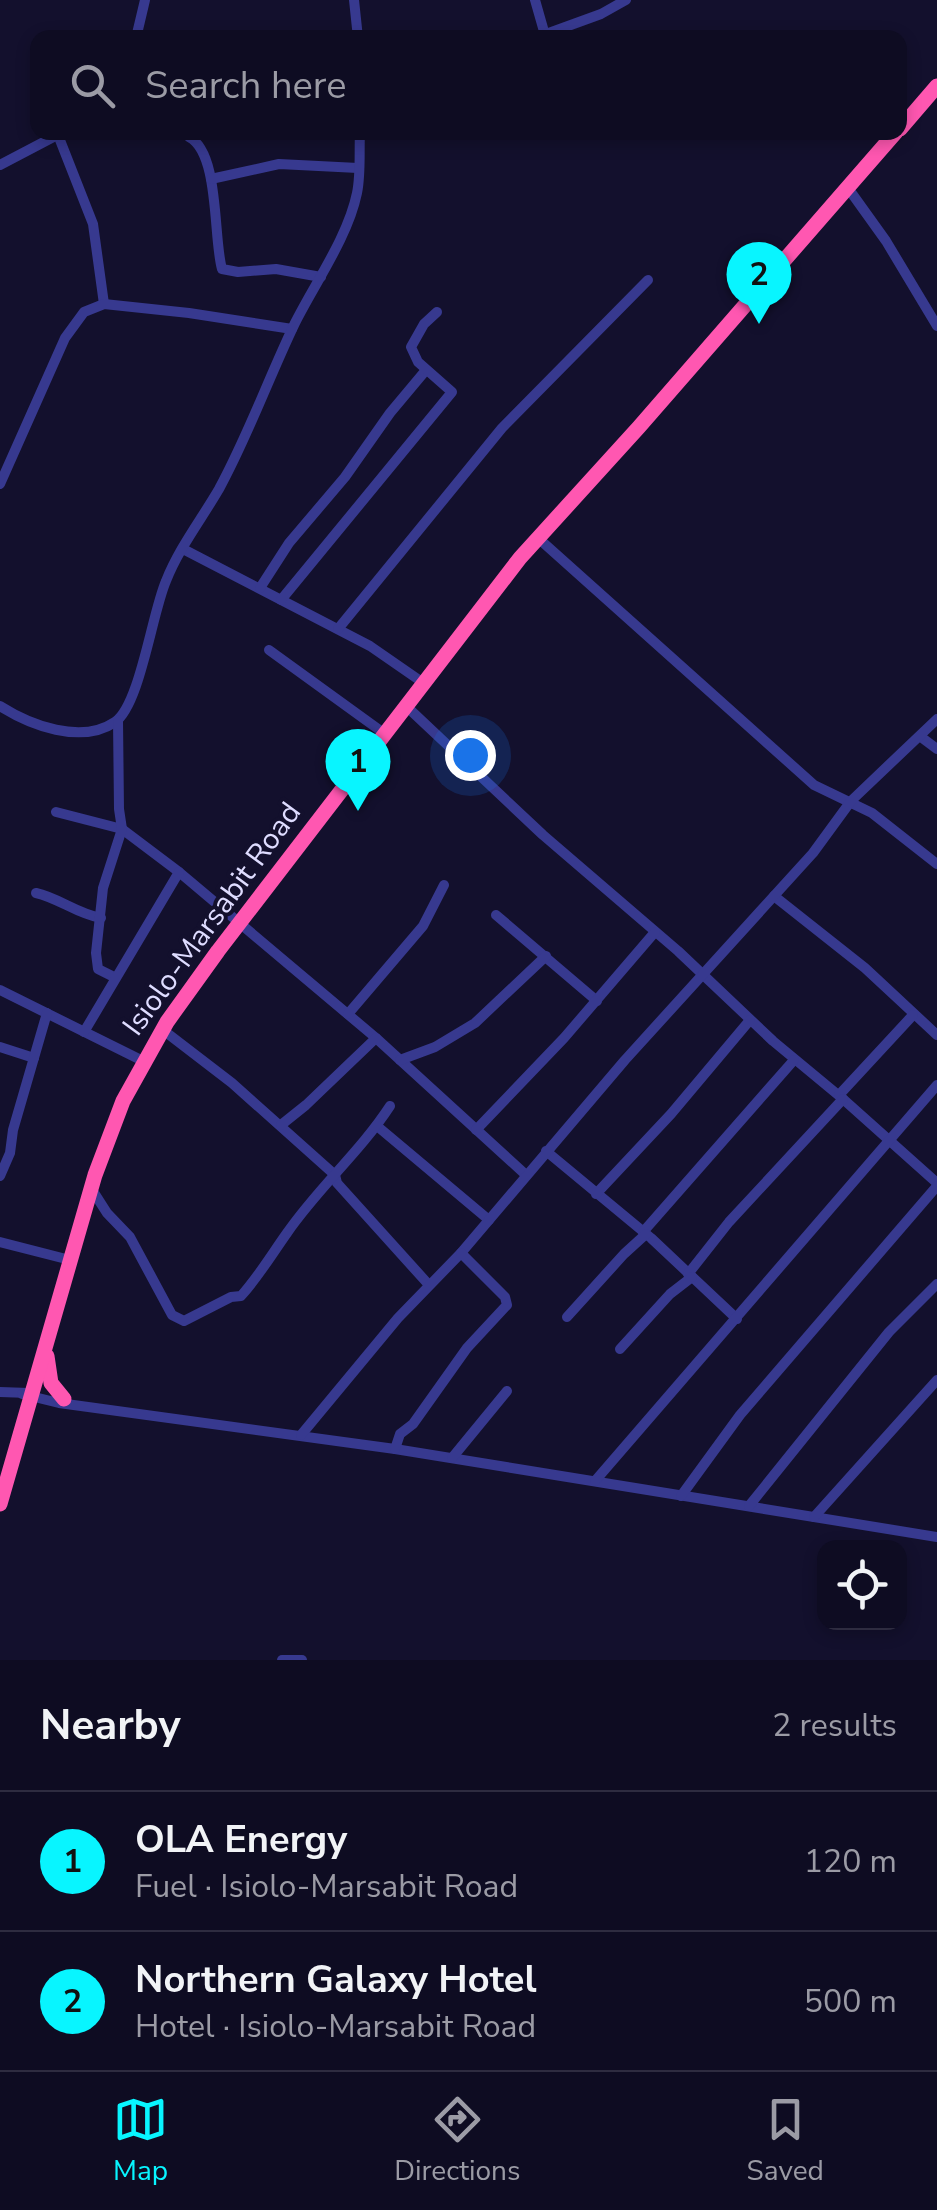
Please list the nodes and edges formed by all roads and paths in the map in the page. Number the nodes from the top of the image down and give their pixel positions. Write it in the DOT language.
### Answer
graph roads {
  1 [pos="145,0"];
  2 [pos="354,0"];
  3 [pos="535,0"];
  4 [pos="626,0"];
  5 [pos="138,30"];
  6 [pos="357,30"];
  7 [pos="539,30"];
  8 [pos="557,30"];
  9 [pos="937,86"];
  10 [pos="907,120"];
  11 [pos="48,140"];
  12 [pos="62,140"];
  13 [pos="194,140"];
  14 [pos="360,140"];
  15 [pos="889,140"];
  16 [pos="0,165"];
  17 [pos="358,168"];
  18 [pos="210,179"];
  19 [pos="848,188"];
  20 [pos="321,276"];
  21 [pos="648,280"];
  22 [pos="104,304"];
  23 [pos="438,312"];
  24 [pos="937,326"];
  25 [pos="292,329"];
  26 [pos="426,370"];
  27 [pos="0,484"];
  28 [pos="538,538"];
  29 [pos="183,549"];
  30 [pos="260,588"];
  31 [pos="280,600"];
  32 [pos="338,629"];
  33 [pos="270,650"];
  34 [pos="422,682"];
  35 [pos="405,705"];
  36 [pos="0,706"];
  37 [pos="937,719"];
  38 [pos="118,720"];
  39 [pos="385,734"];
  40 [pos="922,737"];
  41 [pos="937,750"];
  42 [pos="851,802"];
  43 [pos="56,812"];
  44 [pos="122,829"];
  45 [pos="937,864"];
  46 [pos="179,872"];
  47 [pos="444,885"];
  48 [pos="36,893"];
  49 [pos="774,896"];
  50 [pos="496,915"];
  51 [pos="101,918"];
  52 [pos="240,922"];
  53 [pos="655,932"];
  54 [pos="546,956"];
  55 [pos="704,977"];
  56 [pos="114,978"];
  57 [pos="0,990"];
  58 [pos="597,1001"];
  59 [pos="47,1013"];
  60 [pos="348,1014"];
  61 [pos="914,1015"];
  62 [pos="750,1020"];
  63 [pos="163,1030"];
  64 [pos="84,1032"];
  65 [pos="937,1035"];
  66 [pos="376,1038"];
  67 [pos="0,1047"];
  68 [pos="34,1058"];
  69 [pos="400,1060"];
  70 [pos="794,1060"];
  71 [pos="144,1062"];
  72 [pos="937,1085"];
  73 [pos="841,1097"];
  74 [pos="390,1106"];
  75 [pos="280,1124"];
  76 [pos="377,1126"];
  77 [pos="476,1130"];
  78 [pos="888,1142"];
  79 [pos="546,1151"];
  80 [pos="526,1175"];
  81 [pos="0,1176"];
  82 [pos="336,1176"];
  83 [pos="937,1184"];
  84 [pos="91,1188"];
  85 [pos="596,1194"];
  86 [pos="488,1220"];
  87 [pos="645,1233"];
  88 [pos="0,1242"];
  89 [pos="462,1253"];
  90 [pos="70,1260"];
  91 [pos="690,1276"];
  92 [pos="429,1284"];
  93 [pos="937,1284"];
  94 [pos="568,1317"];
  95 [pos="737,1319"];
  96 [pos="46,1348"];
  97 [pos="620,1349"];
  98 [pos="937,1380"];
  99 [pos="507,1391"];
  100 [pos="0,1392"];
  101 [pos="29,1395"];
  102 [pos="72,1402"];
  103 [pos="301,1434"];
  104 [pos="395,1448"];
  105 [pos="452,1458"];
  106 [pos="595,1481"];
  107 [pos="681,1496"];
  108 [pos="0,1504"];
  109 [pos="749,1506"];
  110 [pos="814,1518"];
  111 [pos="937,1538"];
  112 [pos="282,1660"];
  113 [pos="302,1660"];
  1 -- 5 [label="street"];
  2 -- 6 [label="street"];
  3 -- 7 [label="street"];
  4 -- 8 [label="street"];
  9 -- 10 [label="highway, Isiolo-Marsabit Road"];
  11 -- 16 [label="street"];
  12 -- 22 [label="street"];
  13 -- 18 [label="street"];
  14 -- 17 [label="street"];
  15 -- 19 [label="highway, Isiolo-Marsabit Road"];
  17 -- 18 [label="street"];
  17 -- 20 [label="street"];
  18 -- 20 [label="street"];
  19 -- 24 [label="street"];
  19 -- 28 [label="highway, Isiolo-Marsabit Road"];
  20 -- 25 [label="street"];
  21 -- 32 [label="street"];
  22 -- 25 [label="street"];
  22 -- 27 [label="street"];
  23 -- 26 [label="street"];
  25 -- 29 [label="street"];
  26 -- 30 [label="street"];
  26 -- 31 [label="street"];
  28 -- 34 [label="highway, Isiolo-Marsabit Road"];
  28 -- 42 [label="street"];
  29 -- 30 [label="street"];
  29 -- 38 [label="street"];
  30 -- 31 [label="street"];
  31 -- 32 [label="street"];
  32 -- 34 [label="street"];
  33 -- 39 [label="street"];
  34 -- 35 [label="highway, Isiolo-Marsabit Road"];
  35 -- 39 [label="highway, Isiolo-Marsabit Road"];
  35 -- 53 [label="street"];
  36 -- 38 [label="street"];
  37 -- 40 [label="street"];
  38 -- 44 [label="street"];
  39 -- 52 [label="highway, Isiolo-Marsabit Road"];
  40 -- 41 [label="street"];
  40 -- 42 [label="street"];
  42 -- 45 [label="street"];
  42 -- 49 [label="street"];
  43 -- 44 [label="street"];
  44 -- 46 [label="street"];
  44 -- 51 [label="street"];
  46 -- 52 [label="street"];
  46 -- 56 [label="street"];
  47 -- 60 [label="street"];
  48 -- 51 [label="street"];
  49 -- 55 [label="street"];
  49 -- 61 [label="street"];
  50 -- 54 [label="street"];
  51 -- 56 [label="street"];
  52 -- 60 [label="street"];
  52 -- 63 [label="highway, Isiolo-Marsabit Road"];
  53 -- 55 [label="street"];
  53 -- 58 [label="street"];
  54 -- 58 [label="street"];
  54 -- 69 [label="street"];
  55 -- 62 [label="street"];
  55 -- 79 [label="street"];
  56 -- 64 [label="street"];
  57 -- 59 [label="street"];
  58 -- 77 [label="street"];
  59 -- 64 [label="street"];
  59 -- 68 [label="street"];
  60 -- 66 [label="street"];
  61 -- 65 [label="street"];
  61 -- 73 [label="street"];
  62 -- 70 [label="street"];
  62 -- 85 [label="street"];
  63 -- 71 [label="highway, Isiolo-Marsabit Road"];
  63 -- 75 [label="street"];
  64 -- 71 [label="street"];
  66 -- 69 [label="street"];
  66 -- 75 [label="street"];
  67 -- 68 [label="street"];
  68 -- 81 [label="street"];
  69 -- 77 [label="street"];
  70 -- 73 [label="street"];
  70 -- 87 [label="street"];
  71 -- 84 [label="highway, Isiolo-Marsabit Road"];
  72 -- 78 [label="street"];
  73 -- 78 [label="street"];
  73 -- 91 [label="street"];
  74 -- 76 [label="street"];
  75 -- 82 [label="street"];
  76 -- 82 [label="street"];
  76 -- 86 [label="street"];
  77 -- 80 [label="street"];
  78 -- 83 [label="street"];
  78 -- 95 [label="street"];
  79 -- 80 [label="street"];
  79 -- 85 [label="street"];
  80 -- 86 [label="street"];
  82 -- 84 [label="street"];
  82 -- 92 [label="street"];
  83 -- 107 [label="street"];
  84 -- 90 [label="highway, Isiolo-Marsabit Road"];
  85 -- 87 [label="street"];
  86 -- 89 [label="street"];
  87 -- 91 [label="street"];
  87 -- 94 [label="street"];
  88 -- 90 [label="street"];
  89 -- 92 [label="street"];
  89 -- 104 [label="street"];
  90 -- 96 [label="highway, Isiolo-Marsabit Road"];
  91 -- 95 [label="street"];
  91 -- 97 [label="street"];
  92 -- 103 [label="street"];
  93 -- 109 [label="street"];
  95 -- 106 [label="street"];
  96 -- 101 [label="highway, Isiolo-Marsabit Road"];
  96 -- 102 [label="highway"];
  98 -- 110 [label="street"];
  99 -- 105 [label="street"];
  100 -- 101 [label="street"];
  101 -- 102 [label="street"];
  101 -- 108 [label="highway, Isiolo-Marsabit Road"];
  102 -- 103 [label="street"];
  103 -- 104 [label="street"];
  104 -- 105 [label="street"];
  105 -- 106 [label="street"];
  106 -- 107 [label="street"];
  107 -- 109 [label="street"];
  109 -- 110 [label="street"];
  110 -- 111 [label="street"];
  112 -- 113 [label="street"];
}
